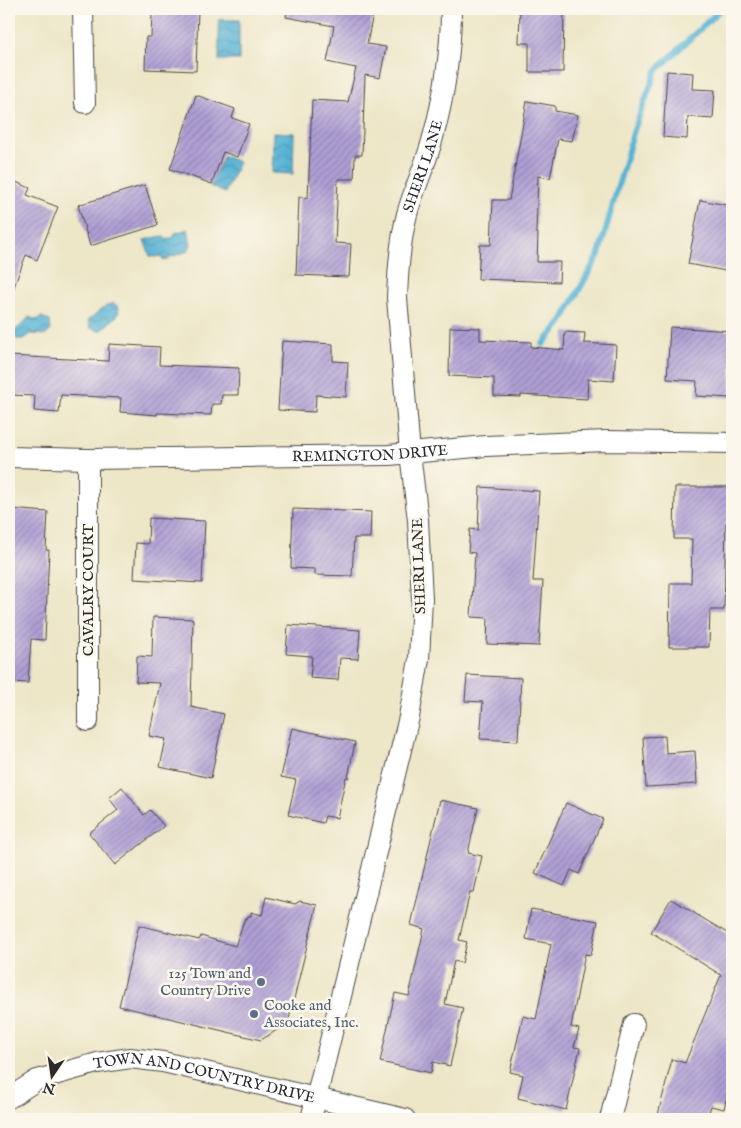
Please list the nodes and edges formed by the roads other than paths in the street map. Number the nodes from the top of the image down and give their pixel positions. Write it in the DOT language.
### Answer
graph roads {
  1 [pos="83,9"];
  2 [pos="451,9"];
  3 [pos="85,103"];
  4 [pos="732,443"];
  5 [pos="410,453"];
  6 [pos="9,458"];
  7 [pos="88,459"];
  8 [pos="88,721"];
  9 [pos="634,1024"];
  10 [pos="9,1098"];
  11 [pos="316,1098"];
  12 [pos="311,1119"];
  13 [pos="405,1119"];
  14 [pos="610,1119"];
  1 -- 3 [label="street"];
  2 -- 5 [label="street, SHERI LANE"];
  4 -- 5 [label="street, REMINGTON DRIVE"];
  5 -- 7 [label="street, REMINGTON DRIVE"];
  5 -- 11 [label="street, SHERI LANE"];
  6 -- 7 [label="street, REMINGTON DRIVE"];
  7 -- 8 [label="street, CAVALRY COURT"];
  9 -- 14 [label="street"];
  10 -- 11 [label="street, TOWN AND COUNTRY DRIVE"];
  11 -- 12 [label="street, SHERI LANE"];
  11 -- 13 [label="street, TOWN AND COUNTRY DRIVE"];
}
